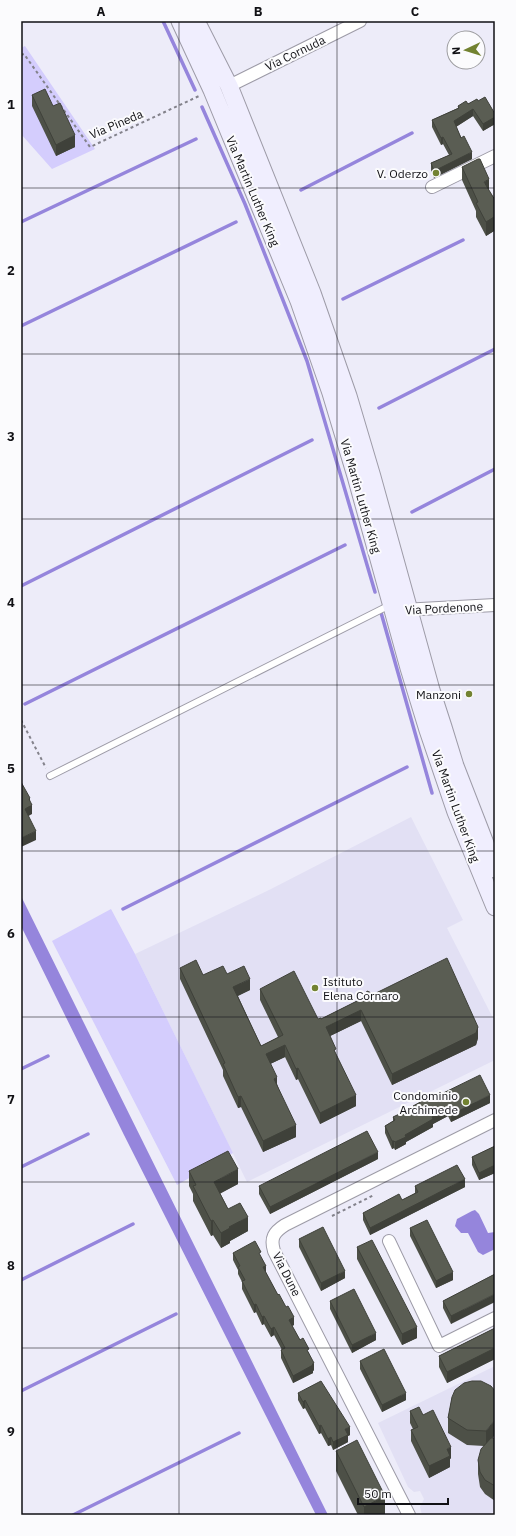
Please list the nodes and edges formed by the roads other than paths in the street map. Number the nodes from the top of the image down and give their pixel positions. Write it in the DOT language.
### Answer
graph roads {
  1 [pos="180,21"];
  2 [pos="196,21"];
  3 [pos="360,21"];
  4 [pos="229,86"];
  5 [pos="212,90"];
  6 [pos="495,156"];
  7 [pos="432,187"];
  8 [pos="495,605"];
  9 [pos="398,608"];
  10 [pos="50,776"];
  11 [pos="495,869"];
  12 [pos="495,907"];
  13 [pos="495,1120"];
  14 [pos="389,1241"];
  15 [pos="495,1318"];
  16 [pos="409,1515"];
  1 -- 5 [label="main road, Via Martin Luther King"];
  2 -- 4 [label="main road, Via Martin Luther King"];
  3 -- 4 [label="street, Via Cornuda"];
  4 -- 5 [label="main road"];
  4 -- 9 [label="main road, Via Martin Luther King"];
  5 -- 9 [label="main road, Via Martin Luther King"];
  6 -- 7 [label="street"];
  8 -- 9 [label="street, Via Pordenone"];
  9 -- 10 [label="lane"];
  9 -- 11 [label="main road, Via Martin Luther King"];
  9 -- 12 [label="main road, Via Martin Luther King"];
  13 -- 16 [label="street, Via Dune"];
  14 -- 15 [label="street"];
}
